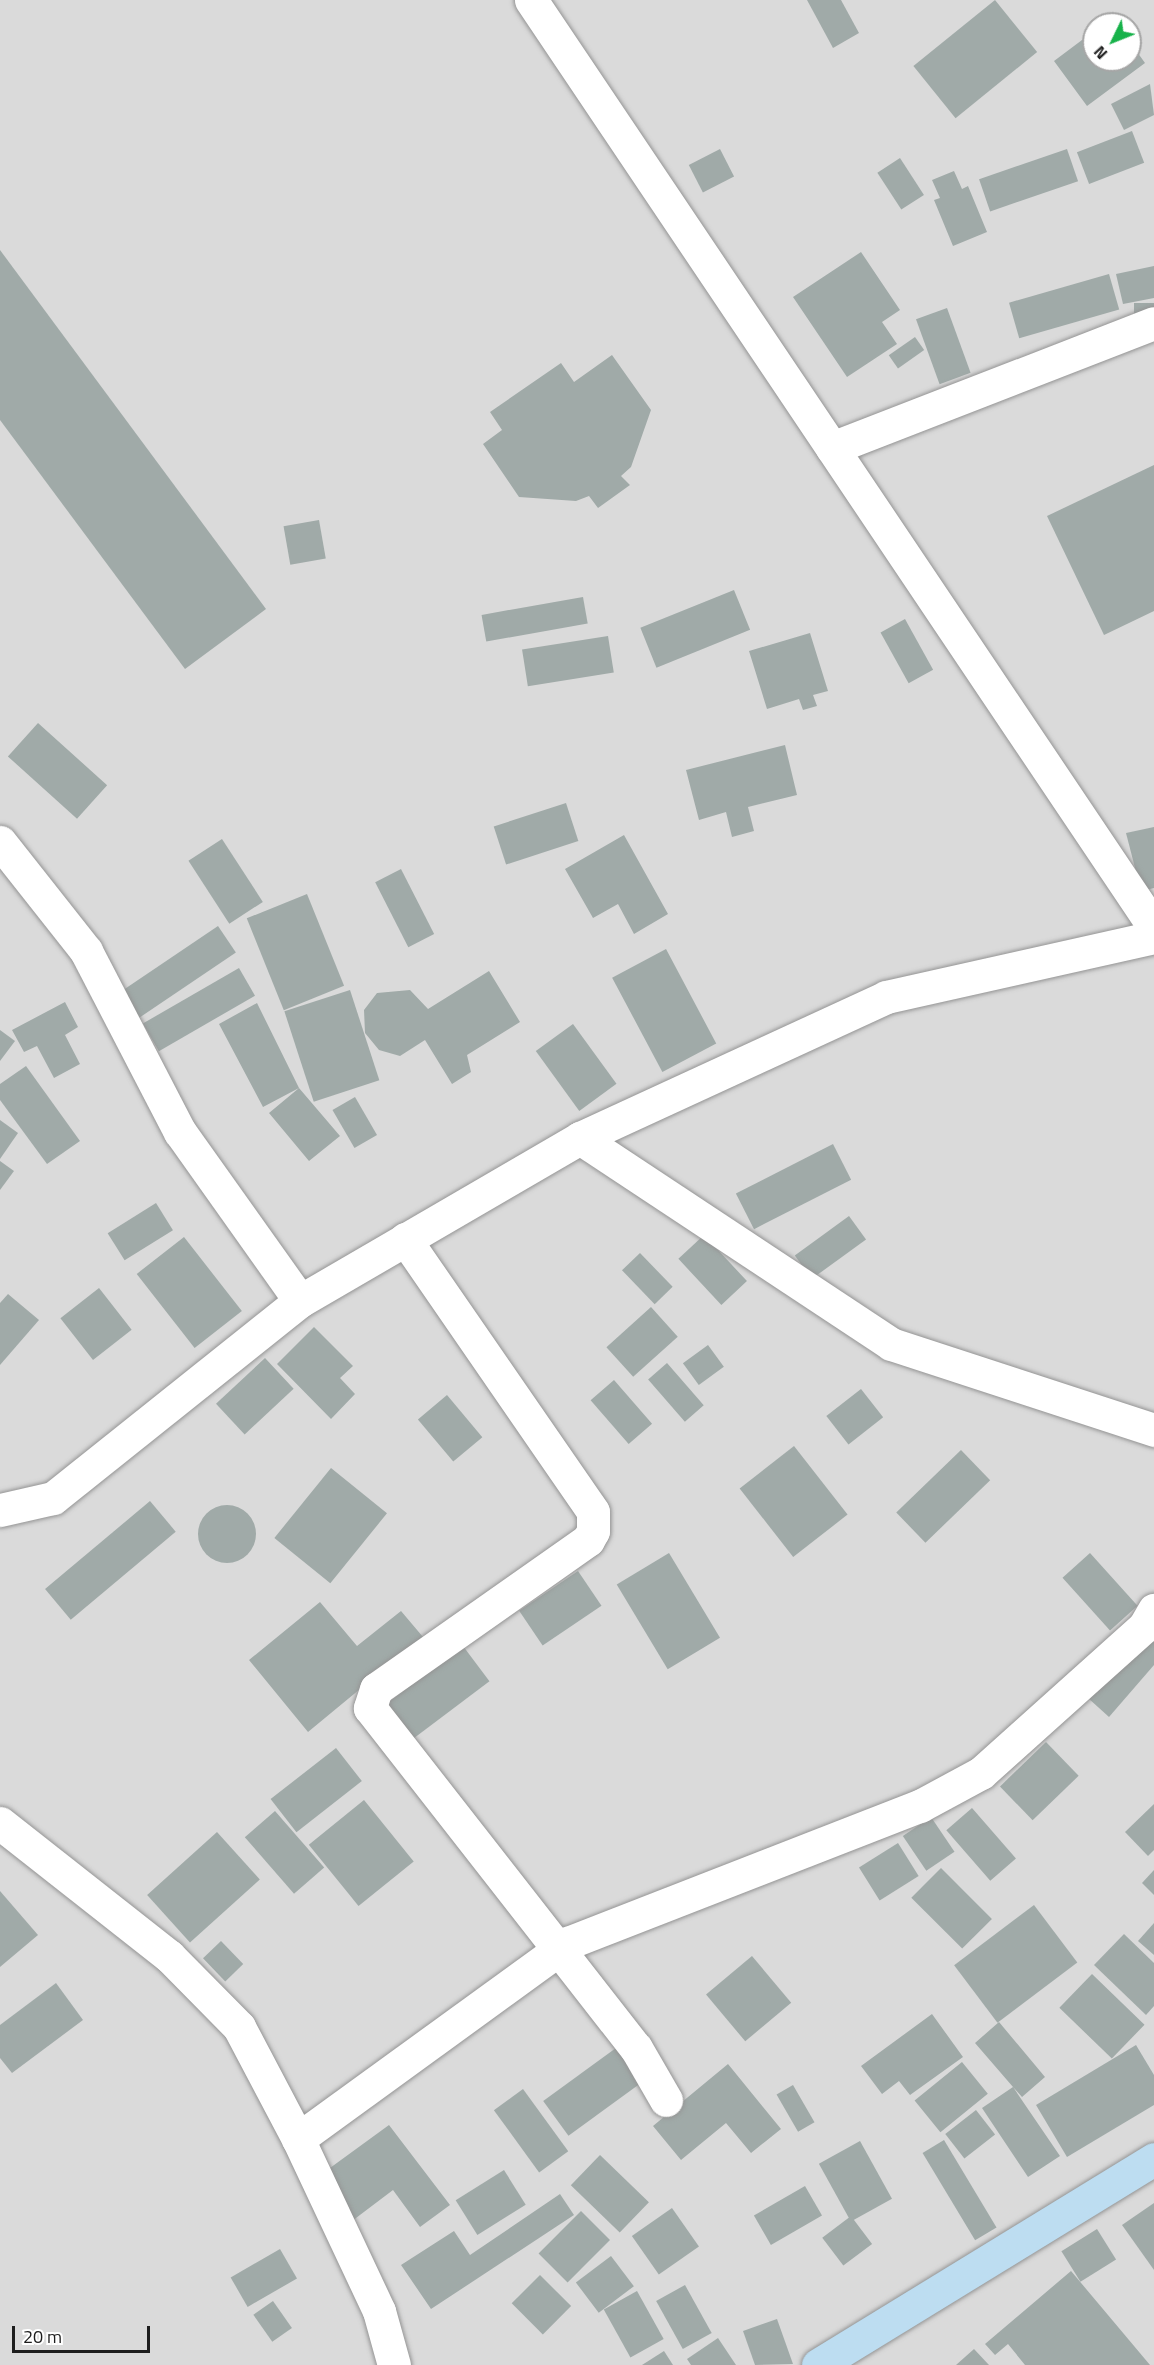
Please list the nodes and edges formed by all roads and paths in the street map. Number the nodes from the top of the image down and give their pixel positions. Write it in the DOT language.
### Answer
graph roads {
  1 [pos="531,0"];
  2 [pos="1154,323"];
  3 [pos="832,448"];
  4 [pos="0,842"];
  5 [pos="1154,927"];
  6 [pos="1154,937"];
  7 [pos="580,1138"];
  8 [pos="405,1239"];
  9 [pos="300,1300"];
  10 [pos="1154,1430"];
  11 [pos="0,1510"];
  12 [pos="1154,1610"];
  13 [pos="0,1823"];
  14 [pos="558,1950"];
  15 [pos="666,2100"];
  16 [pos="298,2139"];
  17 [pos="1154,2159"];
  18 [pos="394,2365"];
  19 [pos="818,2365"];
  1 -- 3 [label="street"];
  2 -- 3 [label="street"];
  3 -- 5 [label="street"];
  4 -- 9 [label="street"];
  6 -- 7 [label="street"];
  7 -- 8 [label="street"];
  7 -- 10 [label="street"];
  8 -- 9 [label="street"];
  8 -- 14 [label="street"];
  9 -- 11 [label="street"];
  12 -- 14 [label="street"];
  13 -- 16 [label="street"];
  14 -- 15 [label="street"];
  14 -- 16 [label="street"];
  16 -- 18 [label="street"];
  17 -- 19 [label="street"];
}
